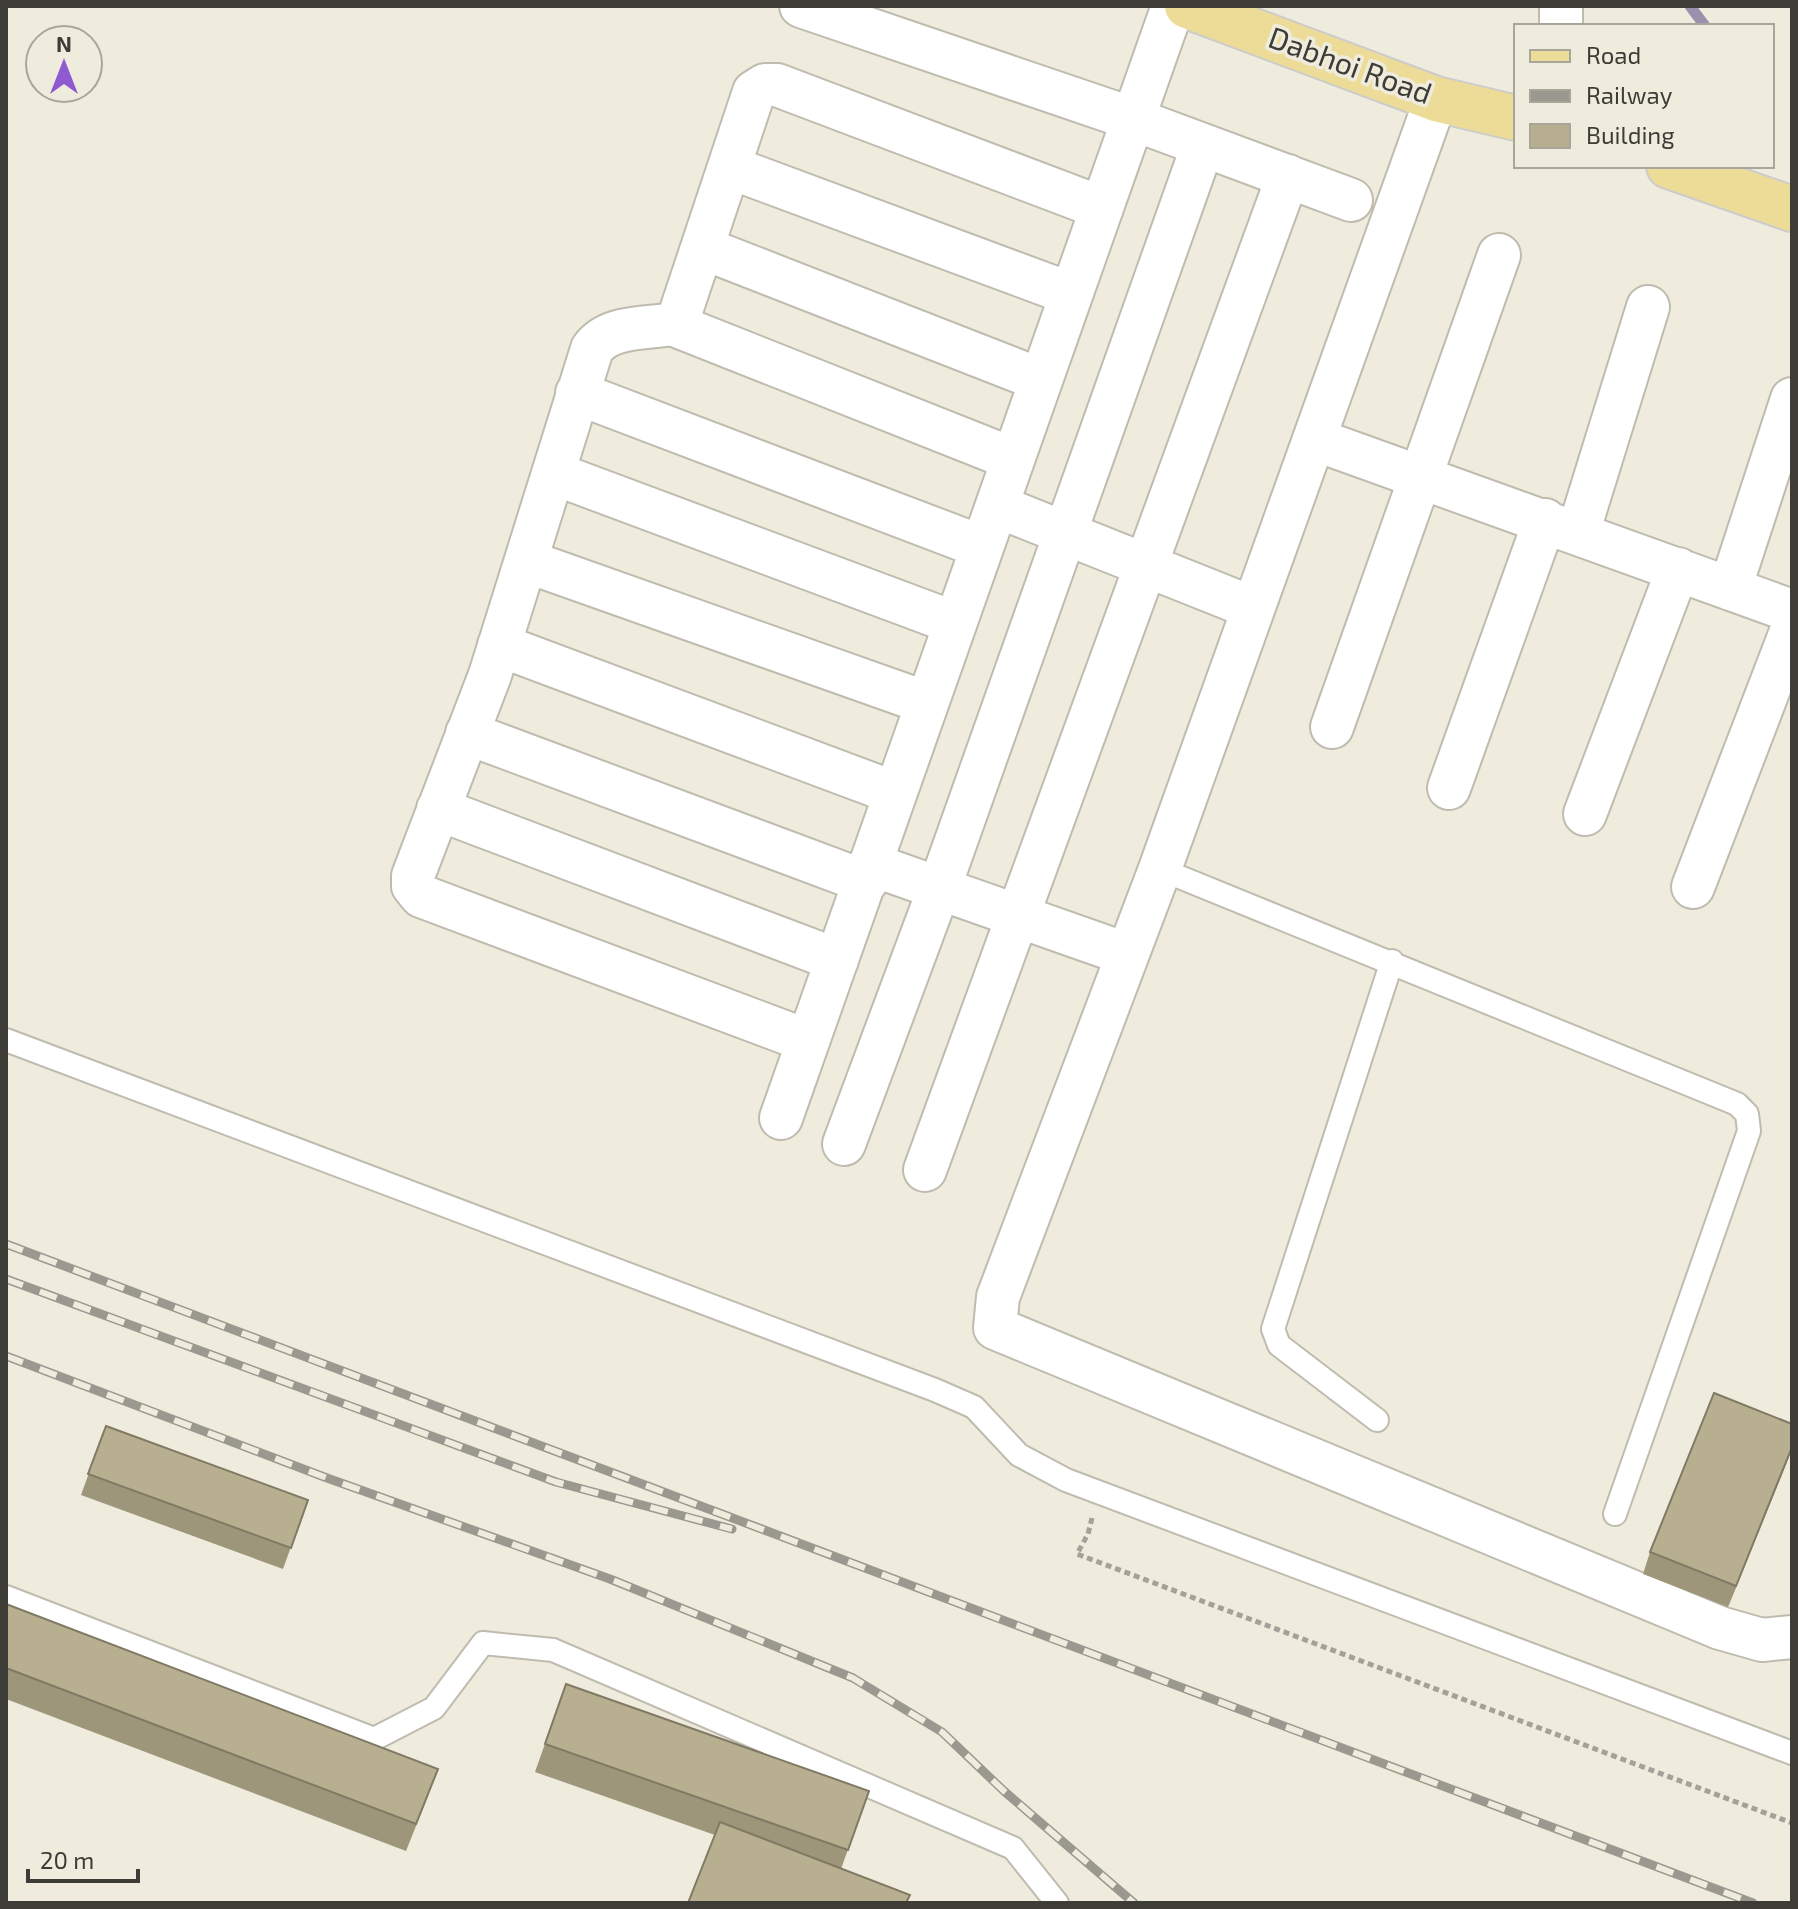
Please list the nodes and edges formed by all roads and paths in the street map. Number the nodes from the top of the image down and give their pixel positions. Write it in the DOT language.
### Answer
graph roads {
  1 [pos="801,6"];
  2 [pos="1173,6"];
  3 [pos="1187,6"];
  4 [pos="1436,99"];
  5 [pos="1514,118"];
  6 [pos="1133,119"];
  7 [pos="1203,145"];
  8 [pos="729,167"];
  9 [pos="1675,168"];
  10 [pos="1288,176"];
  11 [pos="1351,200"];
  12 [pos="1102,208"];
  13 [pos="1792,209"];
  14 [pos="703,248"];
  15 [pos="1499,255"];
  16 [pos="1071,294"];
  17 [pos="1648,307"];
  18 [pos="672,324"];
  19 [pos="1041,380"];
  20 [pos="577,393"];
  21 [pos="1792,399"];
  22 [pos="1314,439"];
  23 [pos="1013,459"];
  24 [pos="553,473"];
  25 [pos="1422,476"];
  26 [pos="997,506"];
  27 [pos="1561,527"];
  28 [pos="1065,533"];
  29 [pos="982,547"];
  30 [pos="526,561"];
  31 [pos="1147,566"];
  32 [pos="1678,569"];
  33 [pos="1730,589"];
  34 [pos="1253,608"];
  35 [pos="1792,611"];
  36 [pos="955,623"];
  37 [pos="1792,629"];
  38 [pos="499,645"];
  39 [pos="927,703"];
  40 [pos="1332,727"];
  41 [pos="467,733"];
  42 [pos="1449,788"];
  43 [pos="895,793"];
  44 [pos="438,809"];
  45 [pos="1585,814"];
  46 [pos="1160,869"];
  47 [pos="868,873"];
  48 [pos="1693,887"];
  49 [pos="939,889"];
  50 [pos="1016,917"];
  51 [pos="1126,954"];
  52 [pos="837,960"];
  53 [pos="1392,961"];
  54 [pos="6,1040"];
  55 [pos="808,1041"];
  56 [pos="781,1118"];
  57 [pos="844,1144"];
  58 [pos="925,1170"];
  59 [pos="1377,1420"];
  60 [pos="1098,1491"];
  61 [pos="1615,1514"];
  62 [pos="6,1597"];
  63 [pos="1792,1637"];
  64 [pos="1792,1753"];
  65 [pos="1792,1823"];
  66 [pos="1057,1903"];
  1 -- 6 [label="street"];
  2 -- 6 [label="street"];
  3 -- 4 [label="main road, Dabhoi Road"];
  4 -- 5 [label="main road, Dabhoi Road"];
  4 -- 22 [label="street"];
  6 -- 7 [label="street"];
  6 -- 12 [label="street"];
  7 -- 10 [label="street"];
  7 -- 28 [label="street"];
  8 -- 12 [label="street"];
  8 -- 14 [label="street"];
  8 -- 16 [label="street"];
  9 -- 13 [label="main road"];
  10 -- 11 [label="street"];
  10 -- 31 [label="street"];
  12 -- 16 [label="street"];
  14 -- 18 [label="street"];
  14 -- 19 [label="street"];
  15 -- 25 [label="street"];
  16 -- 19 [label="street"];
  17 -- 27 [label="street"];
  18 -- 20 [label="street"];
  18 -- 23 [label="street"];
  19 -- 23 [label="street"];
  20 -- 24 [label="street"];
  20 -- 29 [label="street"];
  21 -- 33 [label="street"];
  22 -- 25 [label="street"];
  22 -- 34 [label="street"];
  23 -- 26 [label="street"];
  24 -- 30 [label="street"];
  24 -- 36 [label="street"];
  25 -- 27 [label="street"];
  25 -- 40 [label="street"];
  26 -- 28 [label="street"];
  26 -- 29 [label="street"];
  27 -- 32 [label="street"];
  27 -- 42 [label="street"];
  28 -- 31 [label="street"];
  28 -- 49 [label="street"];
  29 -- 36 [label="street"];
  30 -- 38 [label="street"];
  30 -- 39 [label="street"];
  31 -- 34 [label="street"];
  31 -- 50 [label="street"];
  32 -- 33 [label="street"];
  32 -- 45 [label="street"];
  33 -- 35 [label="street"];
  34 -- 46 [label="street"];
  36 -- 39 [label="street"];
  37 -- 48 [label="street"];
  38 -- 41 [label="street"];
  38 -- 43 [label="street"];
  39 -- 43 [label="street"];
  41 -- 44 [label="street"];
  41 -- 47 [label="street"];
  43 -- 47 [label="street"];
  44 -- 52 [label="street"];
  44 -- 55 [label="street"];
  46 -- 51 [label="street"];
  46 -- 53 [label="lane"];
  47 -- 49 [label="street"];
  47 -- 52 [label="street"];
  49 -- 50 [label="street"];
  49 -- 57 [label="street"];
  50 -- 51 [label="street"];
  50 -- 58 [label="street"];
  51 -- 63 [label="street"];
  52 -- 55 [label="street"];
  53 -- 59 [label="lane"];
  53 -- 61 [label="lane"];
  54 -- 60 [label="lane"];
  55 -- 56 [label="street"];
  60 -- 64 [label="lane"];
  60 -- 65 [label="path"];
  62 -- 66 [label="lane"];
}
